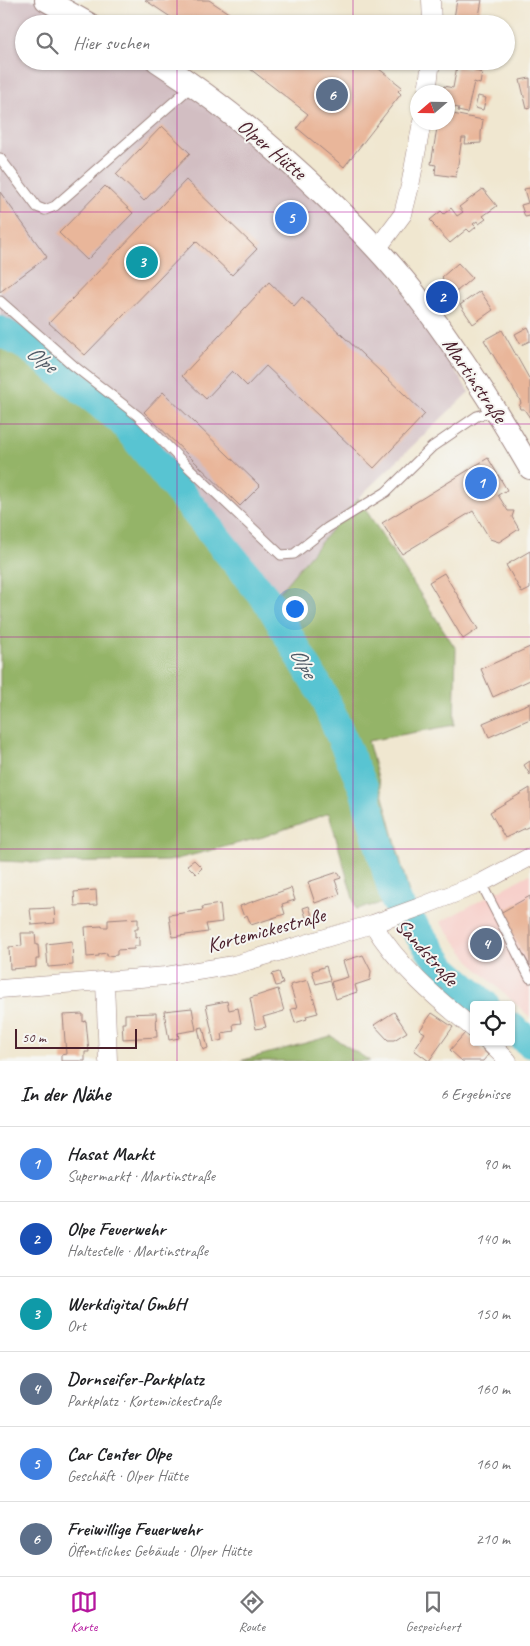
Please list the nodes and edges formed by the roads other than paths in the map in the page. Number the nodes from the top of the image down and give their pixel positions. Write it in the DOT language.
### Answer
graph roads {
  1 [pos="46,0"];
  2 [pos="431,0"];
  3 [pos="73,15"];
  4 [pos="432,15"];
  5 [pos="170,70"];
  6 [pos="430,70"];
  7 [pos="193,85"];
  8 [pos="428,85"];
  9 [pos="420,130"];
  10 [pos="0,158"];
  11 [pos="377,249"];
  12 [pos="0,301"];
  13 [pos="497,410"];
  14 [pos="530,468"];
  15 [pos="530,857"];
  16 [pos="481,883"];
  17 [pos="380,921"];
  18 [pos="530,978"];
  19 [pos="105,982"];
  20 [pos="0,989"];
  21 [pos="470,1027"];
  22 [pos="493,1046"];
  23 [pos="108,1061"];
  24 [pos="508,1061"];
  1 -- 3 [label="street"];
  2 -- 4 [label="street"];
  5 -- 7 [label="street, Olper Hütte"];
  6 -- 8 [label="street"];
  7 -- 10 [label="lane"];
  7 -- 11 [label="street, Olper Hütte"];
  9 -- 11 [label="street"];
  11 -- 13 [label="street, Martinstraße"];
  12 -- 13 [label="lane"];
  13 -- 14 [label="street, Martinstraße"];
  15 -- 16 [label="street, Kortemickestraße"];
  16 -- 17 [label="street, Kortemickestraße"];
  16 -- 18 [label="lane"];
  17 -- 19 [label="street, Kortemickestraße"];
  17 -- 21 [label="street, Sandstraße"];
  19 -- 20 [label="street, Kortemickestraße"];
  19 -- 23 [label="street"];
  22 -- 24 [label="street"];
}
